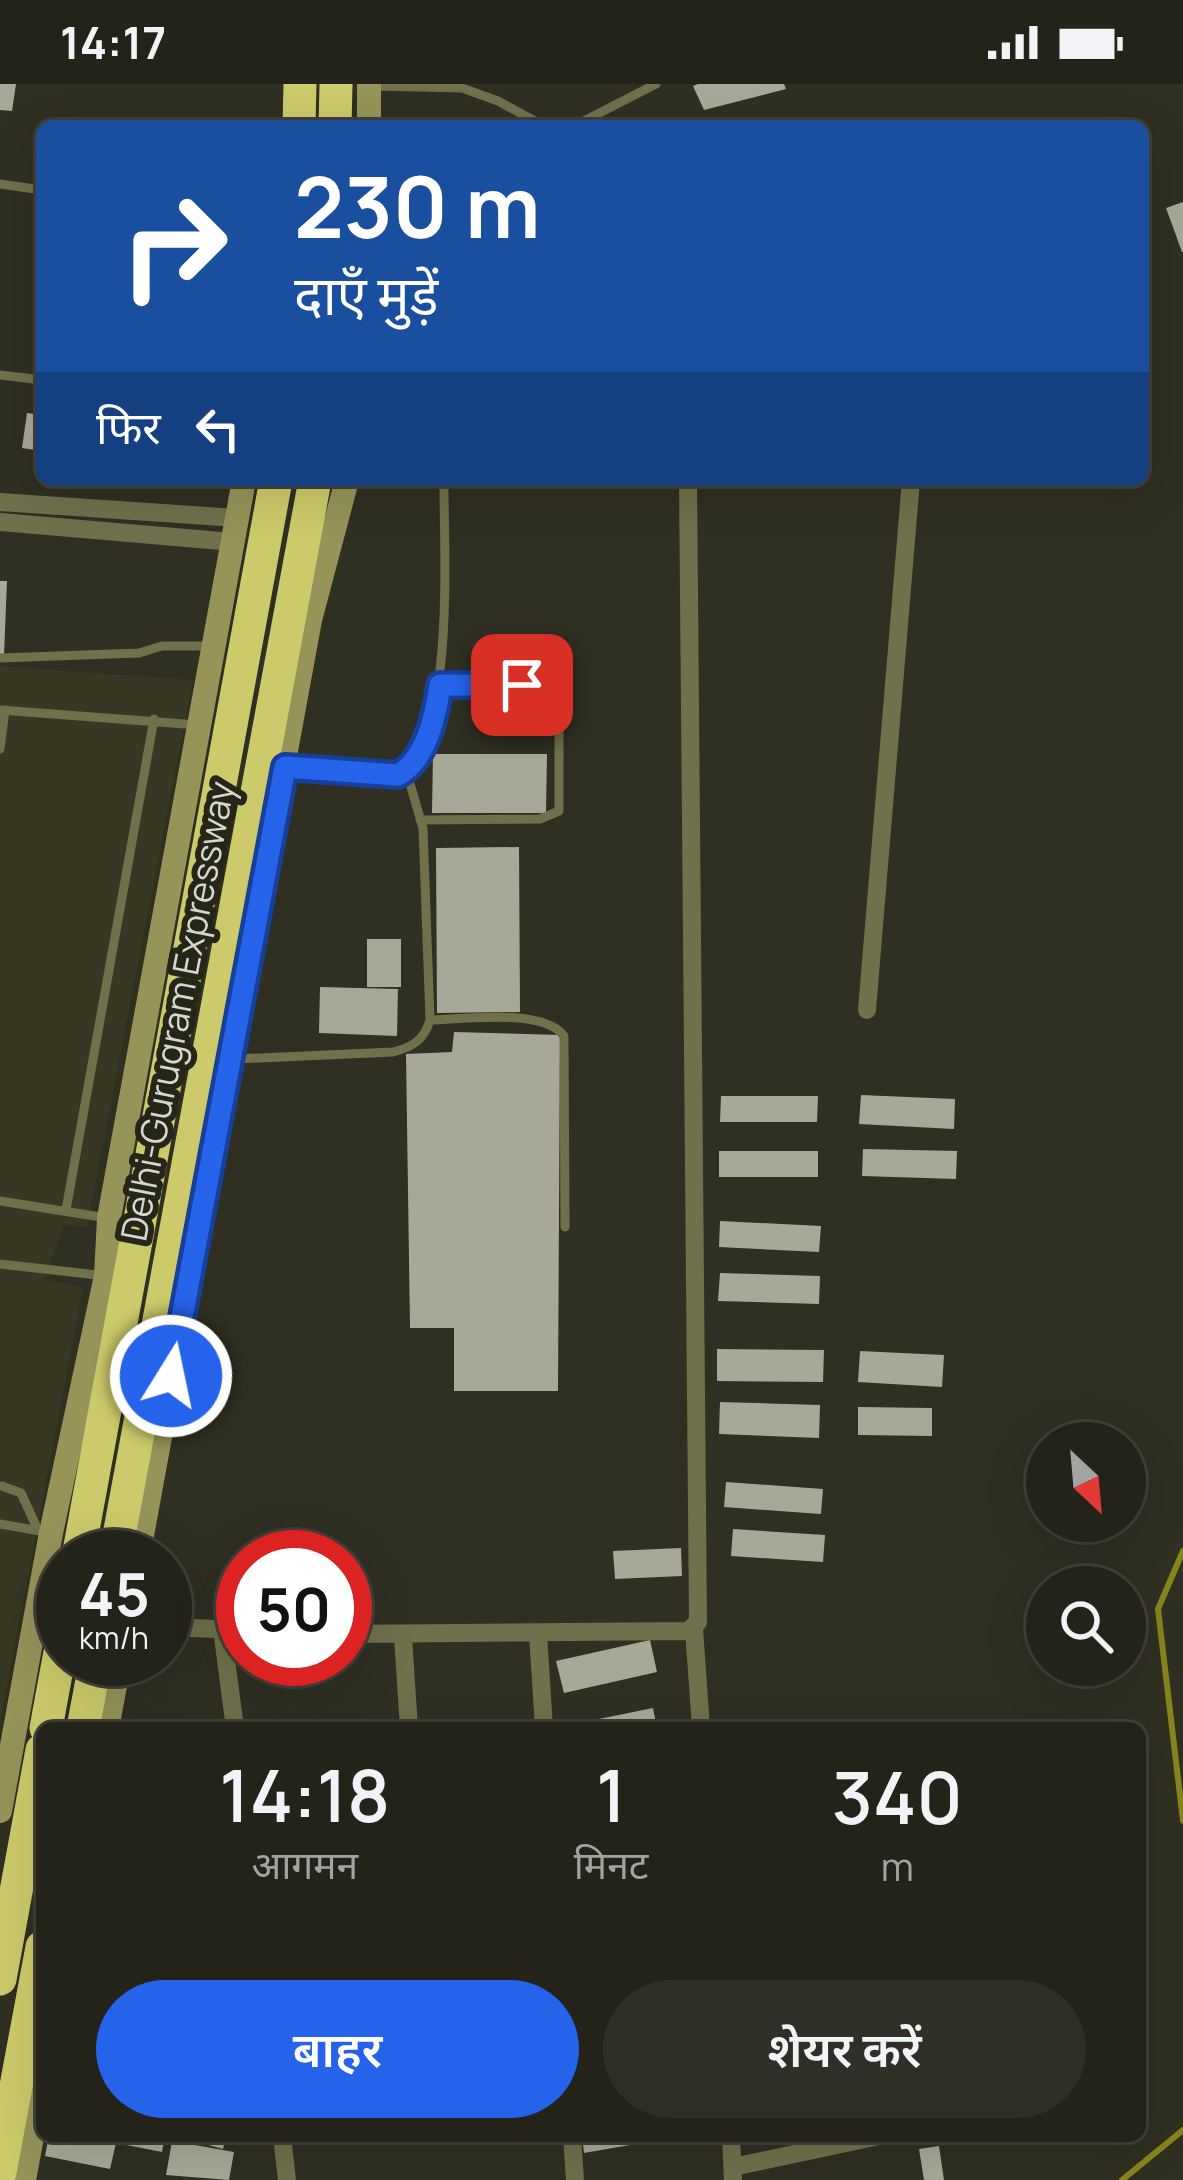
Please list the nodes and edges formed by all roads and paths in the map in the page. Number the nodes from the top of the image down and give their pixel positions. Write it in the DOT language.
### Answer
graph roads {
  1 [pos="286,84"];
  2 [pos="300,84"];
  3 [pos="358,84"];
  4 [pos="656,84"];
  5 [pos="285,120"];
  6 [pos="299,120"];
  7 [pos="338,120"];
  8 [pos="367,120"];
  9 [pos="533,120"];
  10 [pos="586,120"];
  11 [pos="0,184"];
  12 [pos="36,189"];
  13 [pos="0,375"];
  14 [pos="36,379"];
  15 [pos="243,486"];
  16 [pos="275,486"];
  17 [pos="314,486"];
  18 [pos="345,486"];
  19 [pos="444,486"];
  20 [pos="688,486"];
  21 [pos="910,486"];
  22 [pos="0,502"];
  23 [pos="0,522"];
  24 [pos="235,530"];
  25 [pos="214,646"];
  26 [pos="0,658"];
  27 [pos="440,685"];
  28 [pos="522,685"];
  29 [pos="559,687"];
  30 [pos="3,710"];
  31 [pos="154,719"];
  32 [pos="199,725"];
  33 [pos="0,749"];
  34 [pos="285,767"];
  35 [pos="406,770"];
  36 [pos="420,820"];
  37 [pos="867,1010"];
  38 [pos="430,1020"];
  39 [pos="229,1059"];
  40 [pos="0,1201"];
  41 [pos="66,1210"];
  42 [pos="109,1218"];
  43 [pos="565,1227"];
  44 [pos="0,1264"];
  45 [pos="106,1276"];
  46 [pos="2,1486"];
  47 [pos="0,1524"];
  48 [pos="43,1530"];
  49 [pos="44,1530"];
  50 [pos="82,1530"];
  51 [pos="120,1530"];
  52 [pos="143,1530"];
  53 [pos="36,1531"];
  54 [pos="36,1583"];
  55 [pos="694,1629"];
  56 [pos="538,1634"];
  57 [pos="372,1635"];
  58 [pos="403,1636"];
  59 [pos="54,1686"];
  60 [pos="91,1686"];
  61 [pos="115,1686"];
  62 [pos="234,1686"];
  63 [pos="47,1722"];
  64 [pos="84,1722"];
  65 [pos="108,1722"];
  66 [pos="235,1722"];
  67 [pos="409,1722"];
  68 [pos="544,1722"];
  69 [pos="701,1722"];
  70 [pos="36,1783"];
  71 [pos="0,1811"];
  72 [pos="0,1978"];
  73 [pos="36,1979"];
  74 [pos="36,2115"];
  75 [pos="283,2142"];
  76 [pos="572,2142"];
  77 [pos="731,2142"];
  78 [pos="856,2142"];
  79 [pos="0,2172"];
  80 [pos="733,2174"];
  81 [pos="24,2180"];
  82 [pos="287,2180"];
  83 [pos="575,2180"];
  1 -- 5 [label="main road"];
  2 -- 6 [label="highway"];
  3 -- 7 [label="highway"];
  3 -- 8 [label="main road"];
  3 -- 9 [label="lane"];
  4 -- 10 [label="lane"];
  11 -- 12 [label="lane"];
  13 -- 14 [label="lane"];
  15 -- 24 [label="main road"];
  16 -- 50 [label="highway, Delhi-Gurugram Expressway"];
  17 -- 51 [label="highway, Delhi-Gurugram Expressway"];
  18 -- 34 [label="main road"];
  19 -- 27 [label="lane"];
  20 -- 55 [label="street"];
  21 -- 37 [label="street"];
  22 -- 24 [label="street"];
  23 -- 24 [label="street"];
  24 -- 25 [label="main road"];
  25 -- 26 [label="lane"];
  25 -- 32 [label="main road"];
  27 -- 28 [label="lane"];
  27 -- 35 [label="lane"];
  29 -- 36 [label="lane"];
  30 -- 31 [label="lane"];
  30 -- 33 [label="lane"];
  31 -- 32 [label="lane"];
  31 -- 41 [label="lane"];
  32 -- 42 [label="main road"];
  34 -- 35 [label="lane"];
  34 -- 39 [label="main road"];
  35 -- 36 [label="lane"];
  36 -- 38 [label="lane"];
  38 -- 39 [label="lane"];
  38 -- 43 [label="lane"];
  39 -- 52 [label="main road"];
  40 -- 41 [label="lane"];
  41 -- 42 [label="lane"];
  42 -- 45 [label="main road"];
  44 -- 45 [label="lane"];
  45 -- 49 [label="main road"];
  46 -- 48 [label="lane"];
  47 -- 53 [label="lane"];
  54 -- 71 [label="main road"];
  55 -- 56 [label="street"];
  55 -- 69 [label="street"];
  56 -- 58 [label="street"];
  56 -- 68 [label="street"];
  57 -- 58 [label="street"];
  58 -- 67 [label="street"];
  59 -- 63 [label="highway"];
  60 -- 64 [label="highway"];
  61 -- 65 [label="main road"];
  62 -- 66 [label="street"];
  70 -- 72 [label="highway"];
  73 -- 79 [label="highway"];
  74 -- 81 [label="main road"];
  75 -- 82 [label="street"];
  76 -- 83 [label="street"];
  77 -- 80 [label="street"];
  78 -- 80 [label="street"];
}
